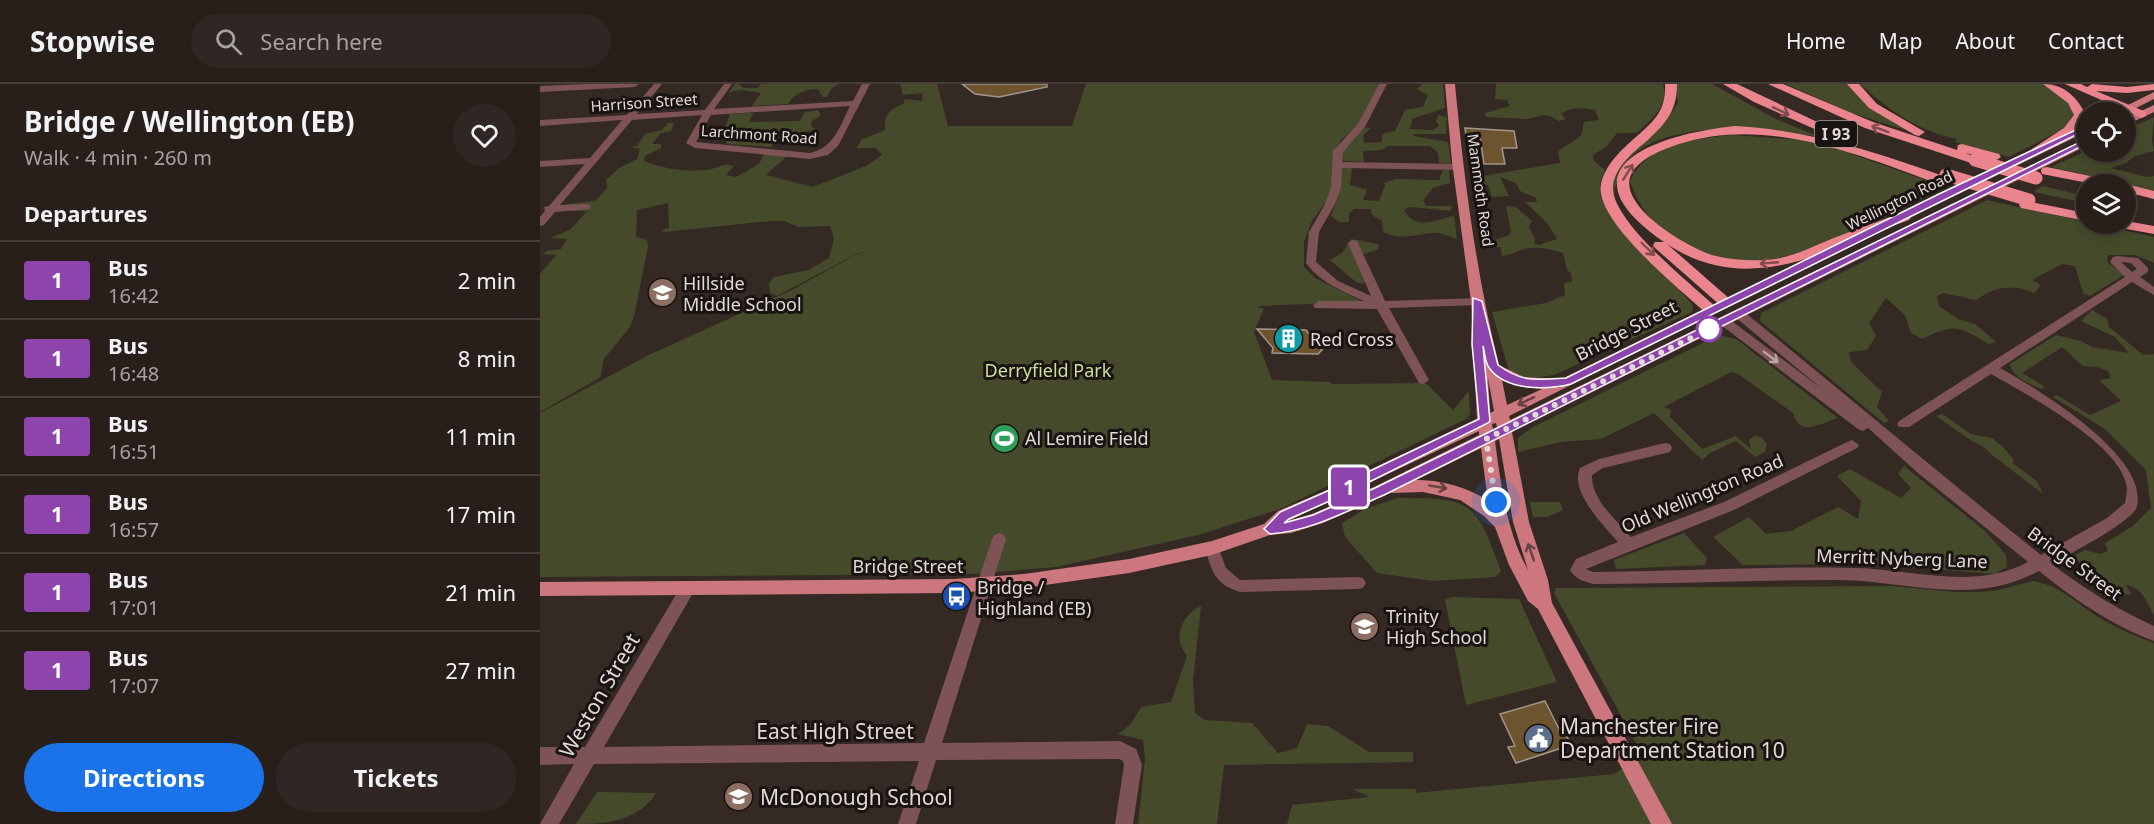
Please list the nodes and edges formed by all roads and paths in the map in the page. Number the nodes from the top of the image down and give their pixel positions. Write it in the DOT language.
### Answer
graph roads {
  1 [pos="635,84"];
  2 [pos="658,84"];
  3 [pos="728,84"];
  4 [pos="866,84"];
  5 [pos="1383,84"];
  6 [pos="1450,84"];
  7 [pos="1671,84"];
  8 [pos="1729,84"];
  9 [pos="1774,84"];
  10 [pos="1853,84"];
  11 [pos="2071,84"];
  12 [pos="2079,84"];
  13 [pos="2052,85"];
  14 [pos="2154,87"];
  15 [pos="545,89"];
  16 [pos="2154,96"];
  17 [pos="857,102"];
  18 [pos="2096,102"];
  19 [pos="2105,102"];
  20 [pos="2136,108"];
  21 [pos="2154,108"];
  22 [pos="709,112"];
  23 [pos="2136,112"];
  24 [pos="631,117"];
  25 [pos="540,123"];
  26 [pos="2076,133"];
  27 [pos="2076,147"];
  28 [pos="2036,152"];
  29 [pos="593,161"];
  30 [pos="540,164"];
  31 [pos="1337,165"];
  32 [pos="1457,167"];
  33 [pos="2042,174"];
  34 [pos="1945,178"];
  35 [pos="2076,179"];
  36 [pos="2076,186"];
  37 [pos="2136,190"];
  38 [pos="2154,195"];
  39 [pos="2136,200"];
  40 [pos="1628,203"];
  41 [pos="2154,203"];
  42 [pos="586,207"];
  43 [pos="540,209"];
  44 [pos="552,209"];
  45 [pos="2076,214"];
  46 [pos="1904,217"];
  47 [pos="540,223"];
  48 [pos="2136,227"];
  49 [pos="2154,230"];
  50 [pos="1353,243"];
  51 [pos="2154,292"];
  52 [pos="1477,301"];
  53 [pos="1726,303"];
  54 [pos="1318,305"];
  55 [pos="1381,305"];
  56 [pos="1711,310"];
  57 [pos="1739,314"];
  58 [pos="1725,322"];
  59 [pos="1493,367"];
  60 [pos="1993,369"];
  61 [pos="1423,380"];
  62 [pos="1568,382"];
  63 [pos="1502,412"];
  64 [pos="1484,421"];
  65 [pos="1904,424"];
  66 [pos="1505,430"];
  67 [pos="1486,439"];
  68 [pos="1852,445"];
  69 [pos="1665,448"];
  70 [pos="1923,469"];
  71 [pos="1380,491"];
  72 [pos="1501,522"];
  73 [pos="1270,529"];
  74 [pos="999,539"];
  75 [pos="1629,545"];
  76 [pos="1212,549"];
  77 [pos="2039,562"];
  78 [pos="1585,577"];
  79 [pos="1358,583"];
  80 [pos="984,585"];
  81 [pos="688,588"];
  82 [pos="540,589"];
  83 [pos="1544,604"];
  84 [pos="2154,634"];
  85 [pos="929,753"];
  86 [pos="540,756"];
  87 [pos="589,756"];
  88 [pos="549,824"];
  89 [pos="907,824"];
  90 [pos="1124,824"];
  91 [pos="1662,824"];
  1 -- 15 [label="street"];
  2 -- 24 [label="street"];
  3 -- 22 [label="street"];
  4 -- 17 [label="street"];
  5 -- 31 [label="street"];
  6 -- 32 [label="main road, Mammoth Road"];
  7 -- 56 [label="highway, one-way"];
  8 -- 34 [label="highway, I 93, one-way"];
  33 -- 9 [label="highway, I 93, one-way, bridge"];
  10 -- 33 [label="highway"];
  11 -- 19 [label="highway"];
  12 -- 14 [label="highway"];
  13 -- 18 [label="highway"];
  13 -- 28 [label="highway"];
  16 -- 20 [label="main road"];
  17 -- 22 [label="street, Harrison Street"];
  17 -- 22 [label="street, Larchmont Road"];
  21 -- 23 [label="main road"];
  22 -- 24 [label="street, Harrison Street"];
  24 -- 25 [label="street, Harrison Street"];
  24 -- 29 [label="street"];
  26 -- 28 [label="main road, Wellington Road"];
  27 -- 57 [label="main road, Wellington Road"];
  28 -- 46 [label="main road, Wellington Road"];
  29 -- 30 [label="street"];
  29 -- 44 [label="street"];
  31 -- 32 [label="street"];
  31 -- 55 [label="street"];
  32 -- 52 [label="main road, Mammoth Road"];
  33 -- 35 [label="highway"];
  33 -- 36 [label="highway, I 93"];
  40 -- 34 [label="highway, one-way"];
  34 -- 45 [label="highway"];
  37 -- 38 [label="highway"];
  39 -- 41 [label="highway"];
  46 -- 40 [label="highway, one-way"];
  40 -- 53 [label="highway"];
  42 -- 44 [label="street"];
  43 -- 44 [label="street"];
  44 -- 47 [label="street"];
  46 -- 53 [label="main road, Wellington Road"];
  48 -- 49 [label="highway"];
  50 -- 55 [label="street"];
  51 -- 60 [label="street"];
  52 -- 55 [label="street"];
  52 -- 59 [label="main road, Mammoth Road"];
  52 -- 64 [label="main road, Mammoth Road"];
  53 -- 56 [label="main road, Bridge Street"];
  53 -- 57 [label="main road, Bridge Street"];
  54 -- 55 [label="street"];
  55 -- 61 [label="street"];
  56 -- 58 [label="main road, Bridge Street"];
  56 -- 62 [label="main road, Bridge Street"];
  57 -- 58 [label="main road, Bridge Street"];
  57 -- 70 [label="street, Bridge Street"];
  58 -- 66 [label="main road, Bridge Street"];
  58 -- 70 [label="street, Bridge Street, one-way"];
  59 -- 62 [label="main road"];
  59 -- 63 [label="main road, Mammoth Road"];
  60 -- 65 [label="street"];
  60 -- 77 [label="street, Merritt Nyberg Lane"];
  62 -- 63 [label="main road, Bridge Street, one-way"];
  63 -- 64 [label="main road, Bridge Street"];
  63 -- 66 [label="main road, Mammoth Road"];
  64 -- 66 [label="main road"];
  64 -- 67 [label="main road, Mammoth Road"];
  64 -- 73 [label="main road, Bridge Street"];
  66 -- 67 [label="main road, Bridge Street"];
  83 -- 66 [label="main road, Mammoth Road, one-way"];
  67 -- 71 [label="main road, Bridge Street"];
  67 -- 72 [label="main road, Mammoth Road"];
  68 -- 75 [label="street, Old Wellington Road"];
  69 -- 75 [label="street"];
  70 -- 77 [label="street, Bridge Street"];
  71 -- 72 [label="main road, one-way"];
  71 -- 73 [label="main road, Bridge Street"];
  72 -- 83 [label="main road, Mammoth Road"];
  73 -- 76 [label="main road, Bridge Street"];
  74 -- 80 [label="street"];
  75 -- 78 [label="street, Old Wellington Road"];
  76 -- 79 [label="street"];
  76 -- 80 [label="main road, Bridge Street"];
  77 -- 78 [label="street, Merritt Nyberg Lane"];
  77 -- 84 [label="street, Bridge Street"];
  80 -- 81 [label="main road, Bridge Street"];
  80 -- 85 [label="street"];
  81 -- 82 [label="main road, Bridge Street"];
  81 -- 87 [label="street, Weston Street"];
  83 -- 91 [label="main road, Mammoth Road"];
  85 -- 87 [label="street, East High Street"];
  85 -- 89 [label="street"];
  85 -- 90 [label="street, East High Street"];
  86 -- 87 [label="street, East High Street"];
  87 -- 88 [label="street, Weston Street"];
}
